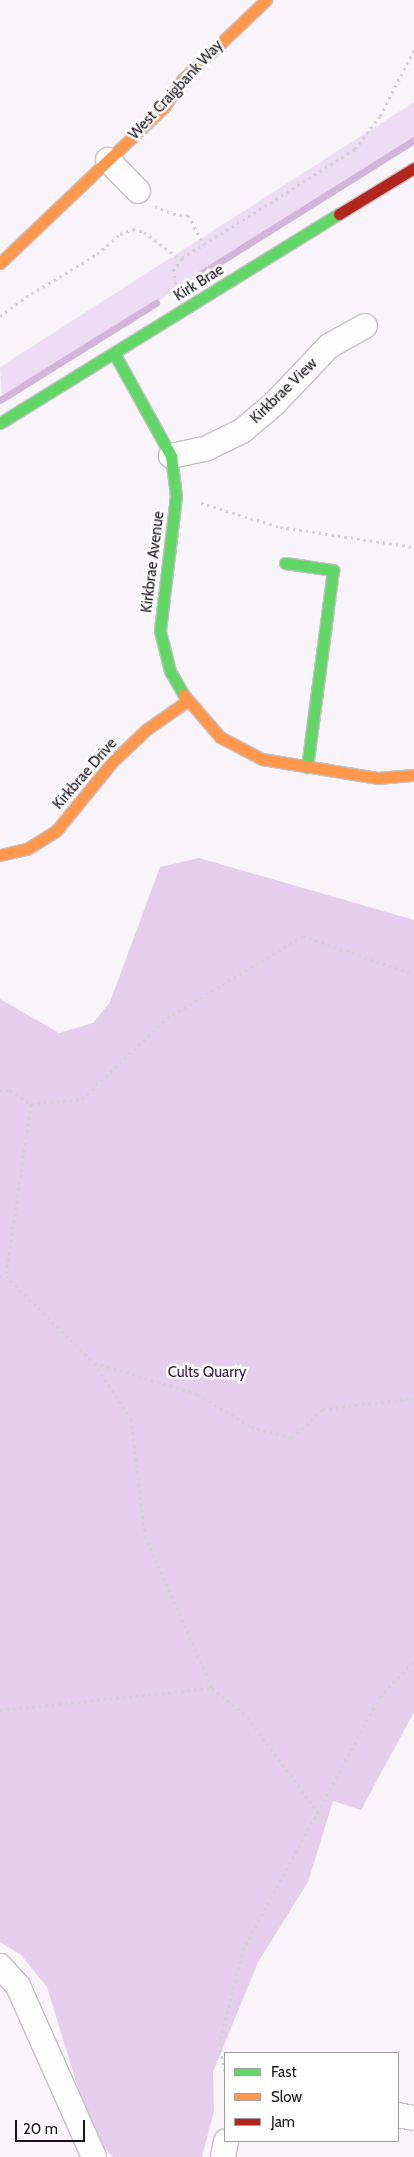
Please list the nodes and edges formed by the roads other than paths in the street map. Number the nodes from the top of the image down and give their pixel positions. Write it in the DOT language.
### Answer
graph roads {
  1 [pos="266,0"];
  2 [pos="108,160"];
  3 [pos="414,168"];
  4 [pos="138,191"];
  5 [pos="0,263"];
  6 [pos="364,326"];
  7 [pos="114,353"];
  8 [pos="0,423"];
  9 [pos="170,456"];
  10 [pos="285,563"];
  11 [pos="187,701"];
  12 [pos="307,767"];
  13 [pos="414,775"];
  14 [pos="0,855"];
  15 [pos="0,1966"];
  16 [pos="399,2115"];
  17 [pos="414,2118"];
  18 [pos="226,2142"];
  19 [pos="94,2157"];
  20 [pos="223,2157"];
  1 -- 2 [label="street, West Craigbank Way"];
  2 -- 4 [label="street"];
  2 -- 5 [label="street, West Craigbank Way"];
  3 -- 7 [label="street, Kirk Brae"];
  6 -- 9 [label="street, Kirkbrae View"];
  7 -- 8 [label="street, Kirk Brae"];
  7 -- 9 [label="street, Kirkbrae Avenue"];
  9 -- 11 [label="street, Kirkbrae Avenue"];
  10 -- 12 [label="street"];
  11 -- 12 [label="street, Kirkbrae Avenue"];
  11 -- 14 [label="street, Kirkbrae Drive"];
  12 -- 13 [label="street, Kirkbrae Avenue"];
  15 -- 19 [label="street"];
  16 -- 17 [label="street"];
  18 -- 20 [label="street"];
}
